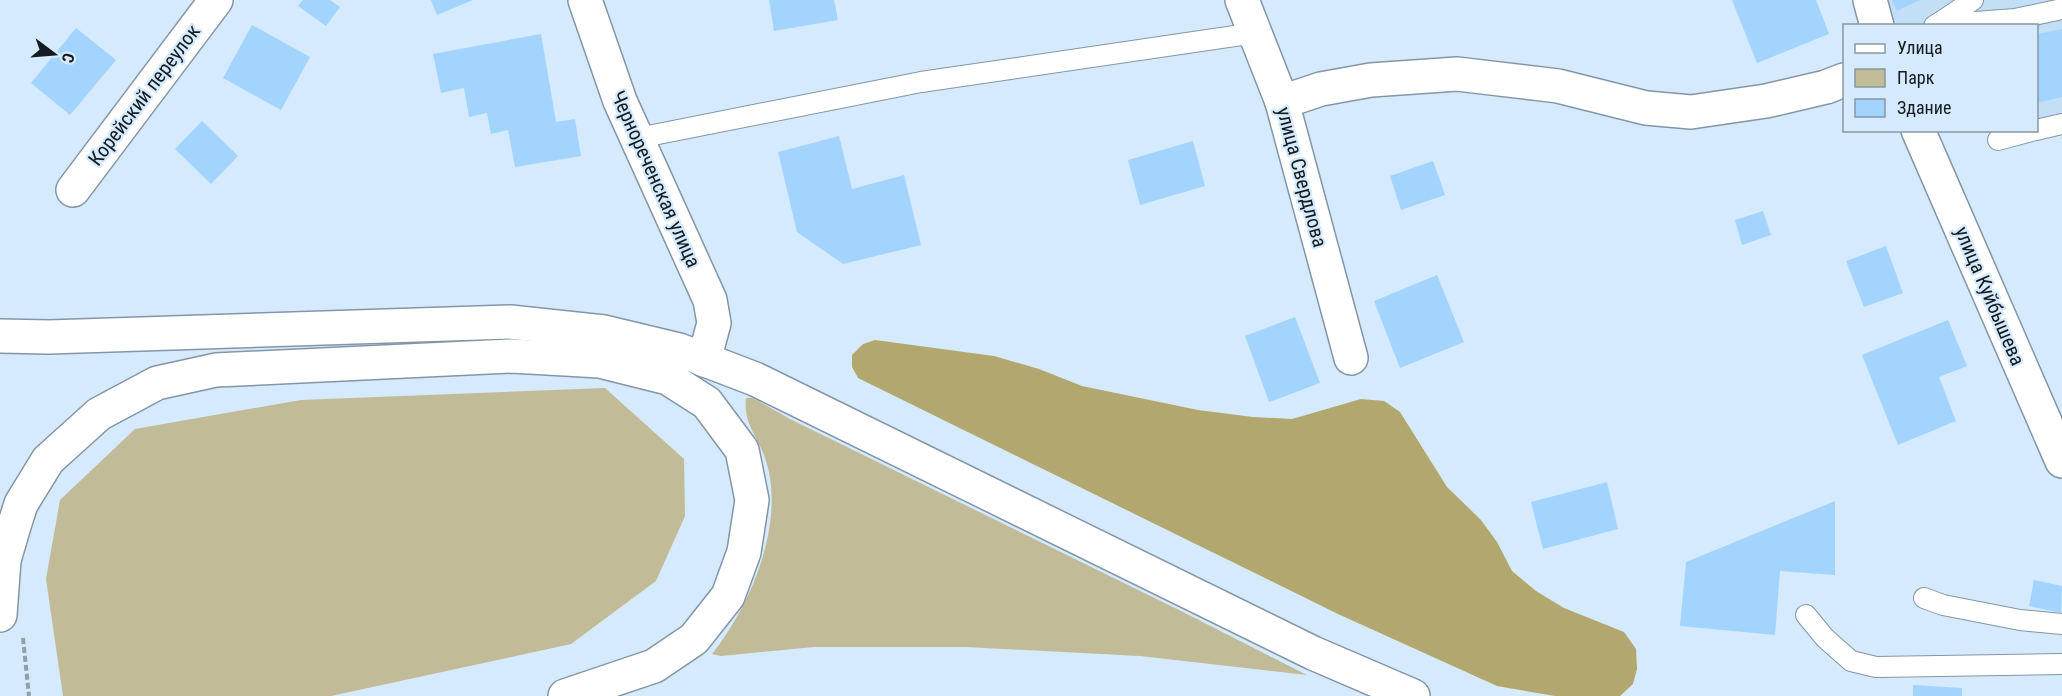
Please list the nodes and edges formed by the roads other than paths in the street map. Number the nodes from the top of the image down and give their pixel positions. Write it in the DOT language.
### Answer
graph roads {
  1 [pos="216,0"];
  2 [pos="585,0"];
  3 [pos="1242,0"];
  4 [pos="1870,0"];
  5 [pos="1973,0"];
  6 [pos="2062,9"];
  7 [pos="1938,23"];
  8 [pos="1876,24"];
  9 [pos="1255,33"];
  10 [pos="1843,81"];
  11 [pos="1282,102"];
  12 [pos="2062,124"];
  13 [pos="2038,130"];
  14 [pos="1919,132"];
  15 [pos="2028,132"];
  16 [pos="638,138"];
  17 [pos="1998,140"];
  18 [pos="73,190"];
  19 [pos="0,336"];
  20 [pos="1352,358"];
  21 [pos="704,360"];
  22 [pos="2055,424"];
  23 [pos="2062,461"];
  24 [pos="1924,598"];
  25 [pos="0,615"];
  26 [pos="1806,615"];
  27 [pos="2062,624"];
  28 [pos="2062,664"];
  29 [pos="565,696"];
  30 [pos="1413,696"];
  1 -- 18 [label="main road, Корейский переулок"];
  2 -- 16 [label="main road, Чернореченская улица"];
  3 -- 9 [label="main road, улица Свердлова"];
  4 -- 8 [label="main road"];
  5 -- 7 [label="lane"];
  6 -- 7 [label="lane"];
  9 -- 11 [label="main road, улица Свердлова"];
  9 -- 16 [label="lane"];
  10 -- 11 [label="main road"];
  11 -- 20 [label="main road, улица Свердлова"];
  12 -- 13 [label="lane"];
  14 -- 22 [label="main road, улица Куйбышева"];
  15 -- 17 [label="lane"];
  16 -- 21 [label="main road, Чернореченская улица"];
  19 -- 21 [label="main road"];
  21 -- 30 [label="main road"];
  22 -- 23 [label="main road, улица Куйбышева"];
  24 -- 27 [label="lane"];
  25 -- 29 [label="main road"];
  26 -- 28 [label="lane"];
}
